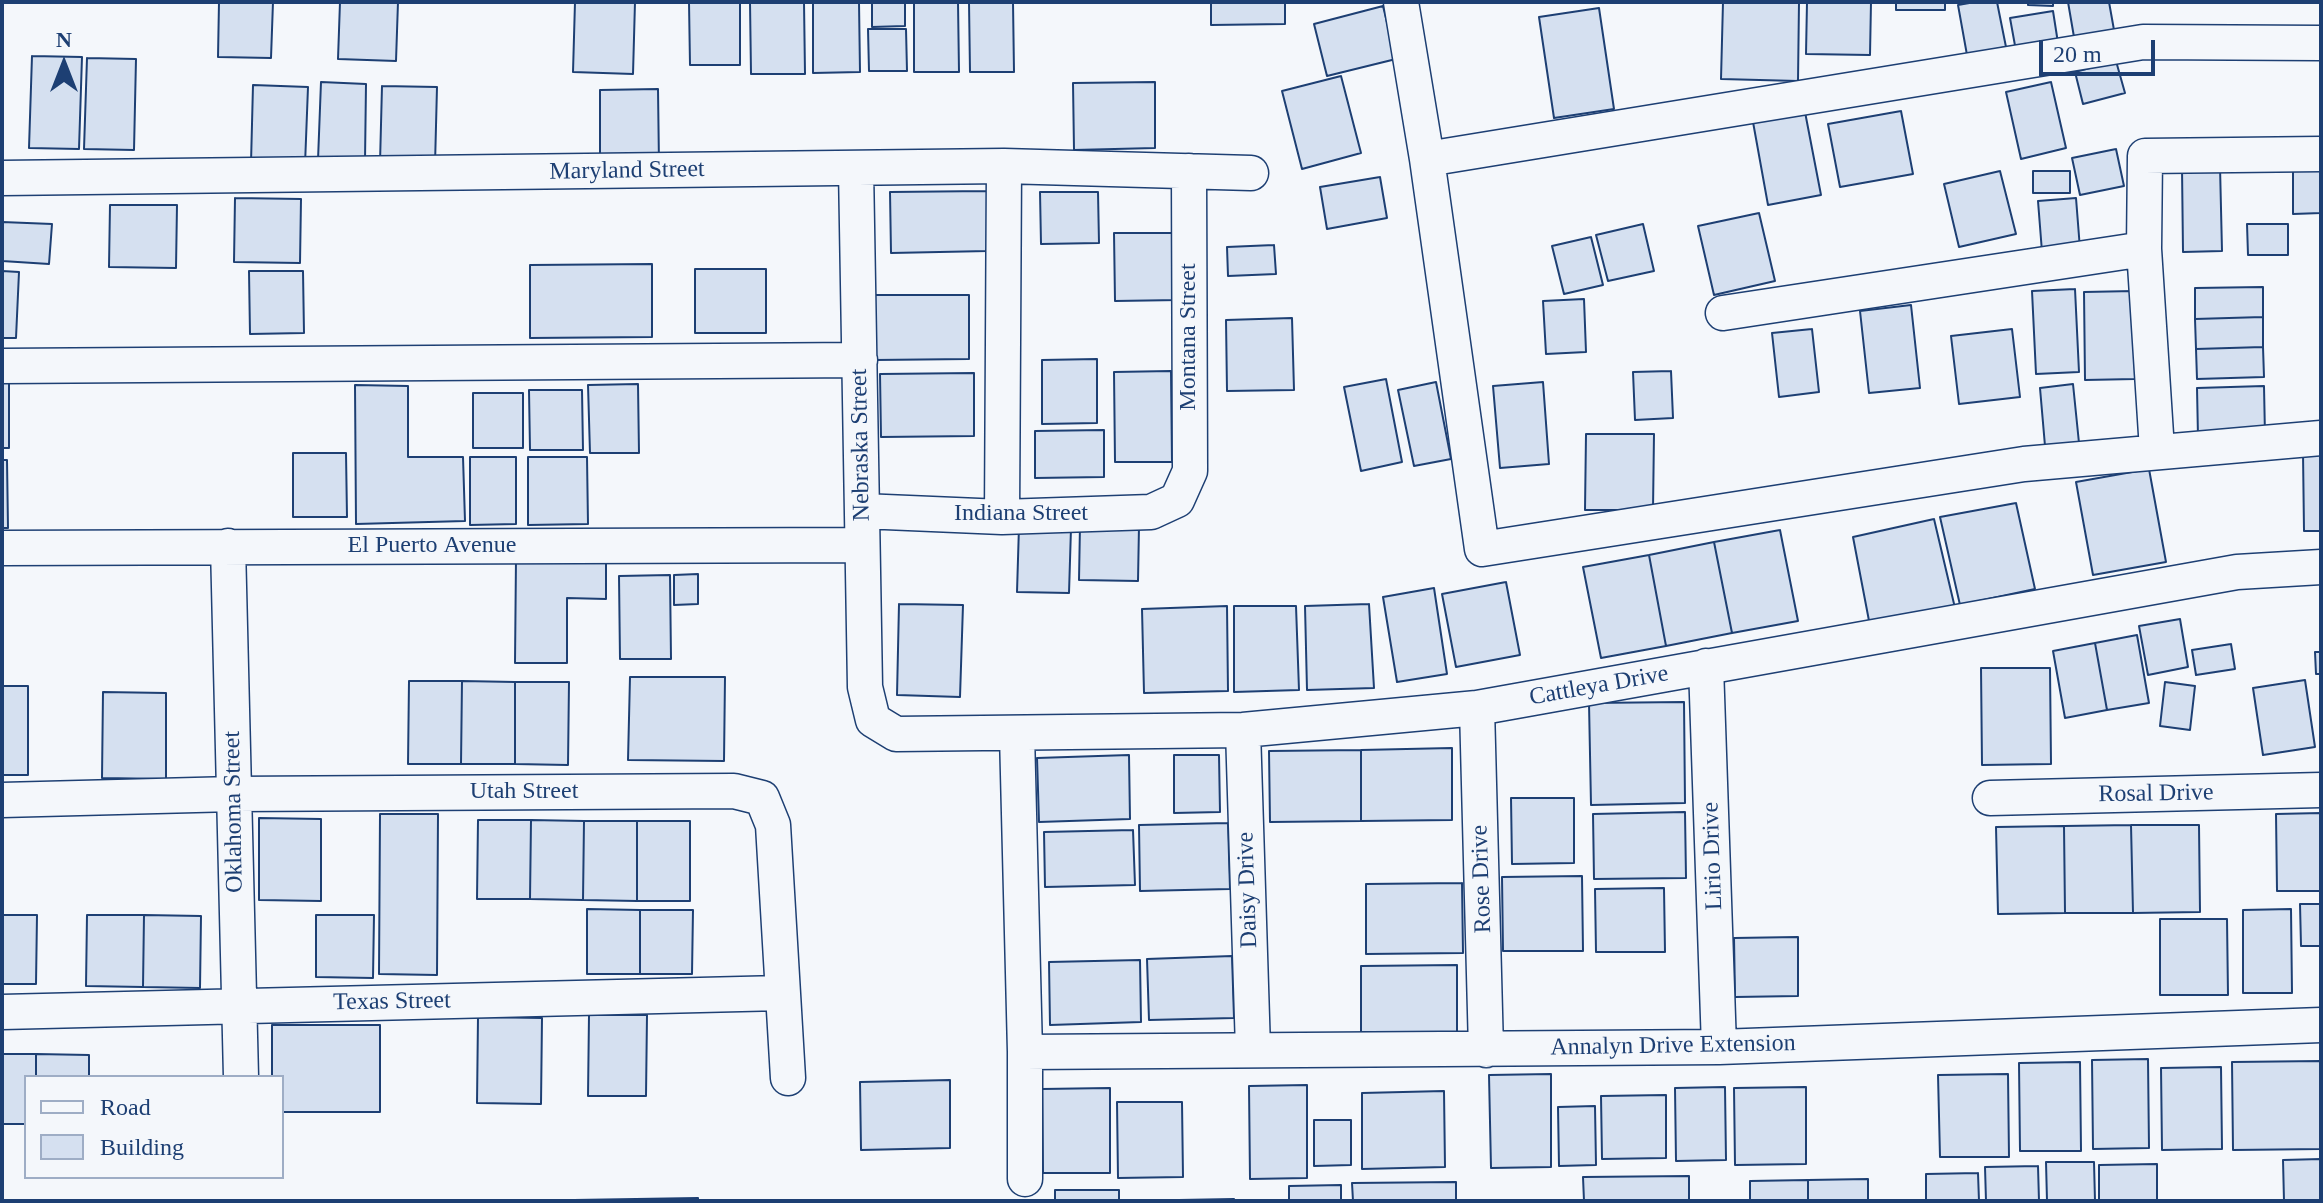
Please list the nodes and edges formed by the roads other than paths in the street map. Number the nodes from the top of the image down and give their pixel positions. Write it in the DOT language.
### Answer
graph roads {
  1 [pos="1401,2"];
  2 [pos="2321,43"];
  3 [pos="2321,154"];
  4 [pos="1427,159"];
  5 [pos="1004,166"];
  6 [pos="856,168"];
  7 [pos="1189,171"];
  8 [pos="1251,173"];
  9 [pos="2,178"];
  10 [pos="2144,249"];
  11 [pos="1723,313"];
  12 [pos="860,360"];
  13 [pos="2,366"];
  14 [pos="2321,438"];
  15 [pos="2157,450"];
  16 [pos="1177,500"];
  17 [pos="862,511"];
  18 [pos="1002,517"];
  19 [pos="862,545"];
  20 [pos="228,546"];
  21 [pos="2,548"];
  22 [pos="2321,567"];
  23 [pos="1706,666"];
  24 [pos="1477,708"];
  25 [pos="873,720"];
  26 [pos="1243,730"];
  27 [pos="1017,734"];
  28 [pos="2321,790"];
  29 [pos="234,794"];
  30 [pos="1990,798"];
  31 [pos="2,800"];
  32 [pos="782,993"];
  33 [pos="239,1006"];
  34 [pos="2,1012"];
  35 [pos="2321,1025"];
  36 [pos="1719,1047"];
  37 [pos="1253,1050"];
  38 [pos="1486,1050"];
  39 [pos="1025,1052"];
  40 [pos="241,1075"];
  41 [pos="788,1078"];
  42 [pos="1025,1179"];
  1 -- 4 [label="street"];
  2 -- 4 [label="street"];
  3 -- 10 [label="street"];
  4 -- 15 [label="street"];
  5 -- 6 [label="street, Maryland Street"];
  5 -- 7 [label="street, Maryland Street"];
  5 -- 18 [label="street"];
  6 -- 9 [label="street, Maryland Street"];
  6 -- 12 [label="street, Nebraska Street"];
  7 -- 8 [label="street, Maryland Street"];
  7 -- 16 [label="street, Montana Street"];
  10 -- 11 [label="street"];
  10 -- 15 [label="street"];
  12 -- 13 [label="street"];
  12 -- 17 [label="street, Nebraska Street"];
  14 -- 15 [label="street"];
  16 -- 18 [label="street, Indiana Street"];
  17 -- 18 [label="street, Indiana Street"];
  17 -- 19 [label="street, Nebraska Street"];
  19 -- 20 [label="street, El Puerto Avenue"];
  19 -- 25 [label="street, Nebraska Street"];
  20 -- 21 [label="street, El Puerto Avenue"];
  20 -- 29 [label="street, Oklahoma Street"];
  22 -- 23 [label="street, Cattleya Drive"];
  23 -- 24 [label="street, Cattleya Drive"];
  23 -- 36 [label="street, Lirio Drive"];
  24 -- 26 [label="street, Cattleya Drive"];
  24 -- 38 [label="street, Rose Drive"];
  25 -- 27 [label="street, Cattleya Drive"];
  26 -- 27 [label="street, Cattleya Drive"];
  26 -- 37 [label="street, Daisy Drive"];
  27 -- 39 [label="street"];
  28 -- 30 [label="street, Rosal Drive"];
  29 -- 31 [label="street, Utah Street"];
  29 -- 32 [label="street, Utah Street"];
  29 -- 33 [label="street, Oklahoma Street"];
  32 -- 33 [label="street, Texas Street"];
  32 -- 41 [label="street, Utah Street"];
  33 -- 34 [label="street, Texas Street"];
  33 -- 40 [label="street, Oklahoma Street"];
  35 -- 36 [label="street, Annalyn Drive Extension"];
  36 -- 38 [label="street, Annalyn Drive Extension"];
  37 -- 38 [label="street, Annalyn Drive Extension"];
  37 -- 39 [label="street, Annalyn Drive Extension"];
  39 -- 42 [label="street"];
}
